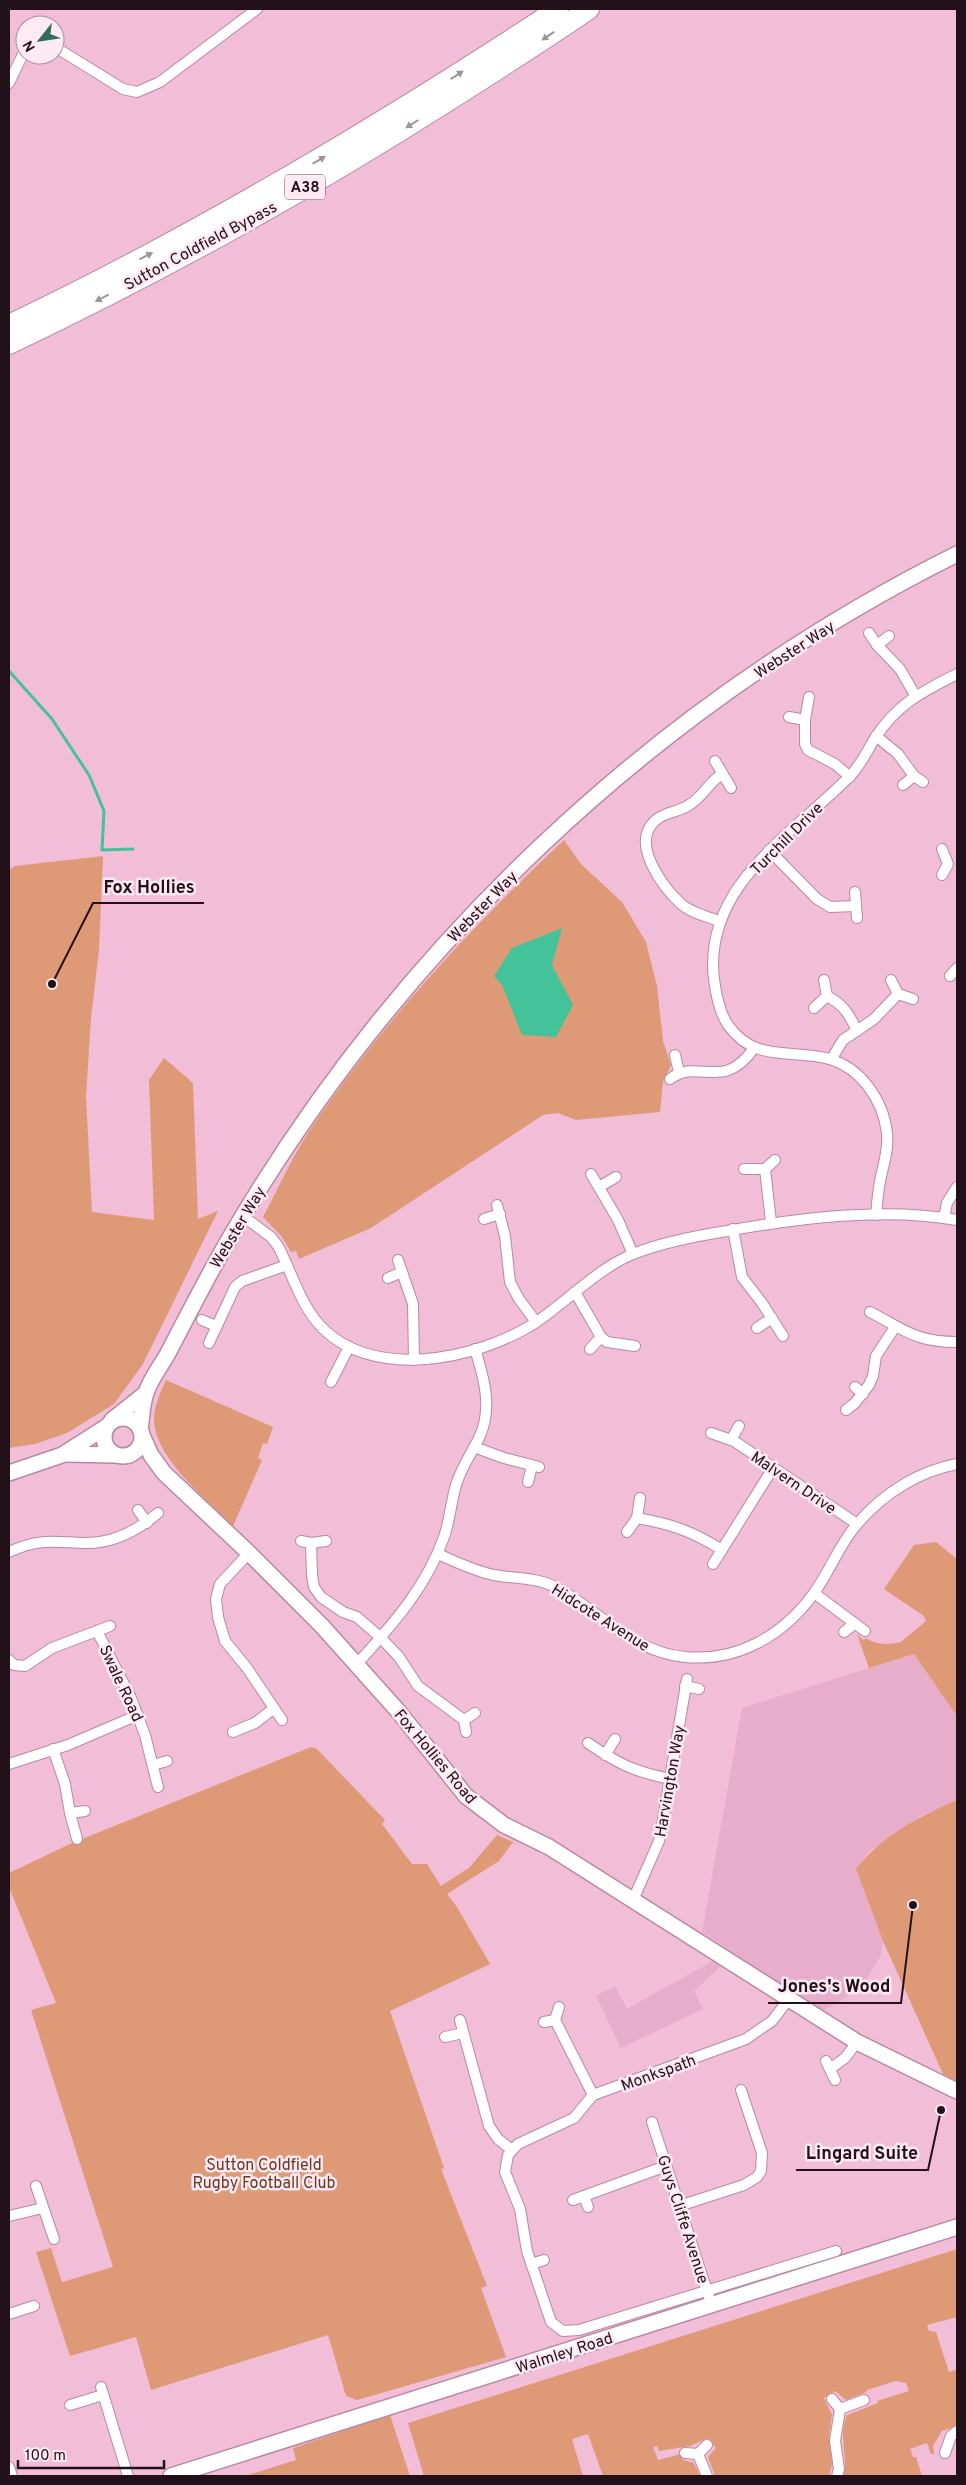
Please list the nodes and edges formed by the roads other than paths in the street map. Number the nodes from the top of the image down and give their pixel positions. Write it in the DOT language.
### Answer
graph roads {
  1 [pos="257,9"];
  2 [pos="558,9"];
  3 [pos="588,9"];
  4 [pos="65,53"];
  5 [pos="18,65"];
  6 [pos="9,83"];
  7 [pos="9,325"];
  8 [pos="9,344"];
  9 [pos="957,554"];
  10 [pos="869,633"];
  11 [pos="889,636"];
  12 [pos="876,644"];
  13 [pos="957,674"];
  14 [pos="915,695"];
  15 [pos="809,697"];
  16 [pos="789,717"];
  17 [pos="805,720"];
  18 [pos="876,736"];
  19 [pos="714,761"];
  20 [pos="722,774"];
  21 [pos="850,777"];
  22 [pos="903,785"];
  23 [pos="731,788"];
  24 [pos="942,849"];
  25 [pos="769,850"];
  26 [pos="952,865"];
  27 [pos="942,875"];
  28 [pos="855,892"];
  29 [pos="856,906"];
  30 [pos="857,918"];
  31 [pos="719,921"];
  32 [pos="824,980"];
  33 [pos="891,980"];
  34 [pos="898,994"];
  35 [pos="827,996"];
  36 [pos="913,999"];
  37 [pos="814,1008"];
  38 [pos="857,1030"];
  39 [pos="754,1048"];
  40 [pos="675,1055"];
  41 [pos="832,1058"];
  42 [pos="679,1072"];
  43 [pos="670,1079"];
  44 [pos="775,1160"];
  45 [pos="744,1169"];
  46 [pos="765,1169"];
  47 [pos="591,1174"];
  48 [pos="616,1176"];
  49 [pos="599,1187"];
  50 [pos="957,1187"];
  51 [pos="876,1215"];
  52 [pos="243,1216"];
  53 [pos="944,1218"];
  54 [pos="484,1219"];
  55 [pos="957,1220"];
  56 [pos="771,1222"];
  57 [pos="733,1229"];
  58 [pos="633,1254"];
  59 [pos="398,1260"];
  60 [pos="287,1265"];
  61 [pos="402,1272"];
  62 [pos="388,1278"];
  63 [pos="575,1292"];
  64 [pos="870,1312"];
  65 [pos="772,1318"];
  66 [pos="202,1320"];
  67 [pos="536,1322"];
  68 [pos="216,1326"];
  69 [pos="895,1327"];
  70 [pos="757,1328"];
  71 [pos="783,1336"];
  72 [pos="601,1337"];
  73 [pos="957,1342"];
  74 [pos="208,1343"];
  75 [pos="635,1346"];
  76 [pos="350,1347"];
  77 [pos="475,1349"];
  78 [pos="590,1349"];
  79 [pos="414,1360"];
  80 [pos="331,1382"];
  81 [pos="855,1387"];
  82 [pos="146,1393"];
  83 [pos="863,1394"];
  84 [pos="846,1410"];
  85 [pos="109,1424"];
  86 [pos="739,1426"];
  87 [pos="141,1432"];
  88 [pos="711,1433"];
  89 [pos="731,1440"];
  90 [pos="474,1447"];
  91 [pos="62,1455"];
  92 [pos="119,1456"];
  93 [pos="957,1464"];
  94 [pos="773,1468"];
  95 [pos="9,1473"];
  96 [pos="164,1473"];
  97 [pos="528,1482"];
  98 [pos="640,1498"];
  99 [pos="138,1510"];
  100 [pos="158,1513"];
  101 [pos="637,1518"];
  102 [pos="147,1522"];
  103 [pos="857,1524"];
  104 [pos="627,1532"];
  105 [pos="326,1541"];
  106 [pos="722,1550"];
  107 [pos="9,1552"];
  108 [pos="249,1553"];
  109 [pos="438,1554"];
  110 [pos="713,1564"];
  111 [pos="814,1594"];
  112 [pos="854,1624"];
  113 [pos="110,1626"];
  114 [pos="96,1631"];
  115 [pos="865,1631"];
  116 [pos="844,1632"];
  117 [pos="381,1638"];
  118 [pos="9,1660"];
  119 [pos="357,1664"];
  120 [pos="699,1689"];
  121 [pos="273,1709"];
  122 [pos="476,1713"];
  123 [pos="138,1715"];
  124 [pos="282,1720"];
  125 [pos="464,1720"];
  126 [pos="234,1732"];
  127 [pos="466,1732"];
  128 [pos="615,1740"];
  129 [pos="588,1743"];
  130 [pos="53,1749"];
  131 [pos="605,1755"];
  132 [pos="167,1761"];
  133 [pos="9,1764"];
  134 [pos="153,1766"];
  135 [pos="671,1779"];
  136 [pos="158,1788"];
  137 [pos="85,1811"];
  138 [pos="70,1813"];
  139 [pos="77,1838"];
  140 [pos="633,1900"];
  141 [pos="789,1999"];
  142 [pos="559,2008"];
  143 [pos="460,2020"];
  144 [pos="555,2020"];
  145 [pos="544,2022"];
  146 [pos="463,2033"];
  147 [pos="445,2037"];
  148 [pos="857,2042"];
  149 [pos="835,2080"];
  150 [pos="740,2090"];
  151 [pos="957,2091"];
  152 [pos="593,2095"];
  153 [pos="744,2101"];
  154 [pos="734,2105"];
  155 [pos="652,2122"];
  156 [pos="656,2133"];
  157 [pos="645,2136"];
  158 [pos="512,2150"];
  159 [pos="666,2166"];
  160 [pos="36,2186"];
  161 [pos="584,2196"];
  162 [pos="573,2200"];
  163 [pos="679,2206"];
  164 [pos="43,2208"];
  165 [pos="588,2208"];
  166 [pos="9,2216"];
  167 [pos="957,2227"];
  168 [pos="54,2239"];
  169 [pos="836,2251"];
  170 [pos="544,2260"];
  171 [pos="825,2262"];
  172 [pos="531,2264"];
  173 [pos="709,2298"];
  174 [pos="34,2306"];
  175 [pos="9,2314"];
  176 [pos="832,2399"];
  177 [pos="864,2400"];
  178 [pos="70,2405"];
  179 [pos="840,2409"];
  180 [pos="957,2431"];
  181 [pos="707,2445"];
  182 [pos="685,2453"];
  183 [pos="945,2453"];
  184 [pos="698,2454"];
  185 [pos="9,2467"];
  186 [pos="12,2476"];
  187 [pos="128,2476"];
  188 [pos="172,2476"];
  189 [pos="707,2476"];
  190 [pos="836,2476"];
  1 -- 4 [label="street"];
  7 -- 2 [label="highway, Sutton Coldfield Bypass / A38, one-way"];
  3 -- 8 [label="highway, Sutton Coldfield Bypass / A38, one-way"];
  5 -- 6 [label="street"];
  9 -- 52 [label="street, Webster Way"];
  10 -- 12 [label="street"];
  11 -- 12 [label="street"];
  12 -- 14 [label="street"];
  13 -- 14 [label="street, Turchill Drive"];
  14 -- 18 [label="street, Turchill Drive"];
  15 -- 17 [label="street"];
  16 -- 17 [label="street"];
  17 -- 21 [label="street"];
  18 -- 21 [label="street, Turchill Drive"];
  18 -- 22 [label="street"];
  19 -- 20 [label="street"];
  20 -- 23 [label="street"];
  20 -- 31 [label="street"];
  21 -- 25 [label="street, Turchill Drive"];
  24 -- 26 [label="street"];
  25 -- 29 [label="street"];
  25 -- 31 [label="street, Turchill Drive"];
  26 -- 27 [label="street"];
  28 -- 29 [label="street"];
  29 -- 30 [label="street"];
  31 -- 39 [label="street, Turchill Drive"];
  32 -- 35 [label="street"];
  33 -- 34 [label="street"];
  34 -- 36 [label="street"];
  34 -- 38 [label="street"];
  35 -- 37 [label="street"];
  35 -- 38 [label="street"];
  38 -- 41 [label="street"];
  39 -- 41 [label="street, Turchill Drive"];
  39 -- 42 [label="street"];
  40 -- 42 [label="street"];
  41 -- 51 [label="street, Turchill Drive"];
  42 -- 43 [label="street"];
  44 -- 46 [label="street"];
  45 -- 46 [label="street"];
  46 -- 56 [label="street"];
  47 -- 49 [label="street"];
  48 -- 49 [label="street"];
  49 -- 58 [label="street"];
  50 -- 53 [label="street"];
  51 -- 53 [label="street"];
  51 -- 56 [label="street"];
  52 -- 60 [label="street"];
  52 -- 82 [label="street, Webster Way"];
  53 -- 55 [label="street"];
  54 -- 67 [label="street"];
  56 -- 57 [label="street"];
  57 -- 58 [label="street"];
  57 -- 65 [label="street"];
  58 -- 63 [label="street"];
  59 -- 61 [label="street"];
  60 -- 68 [label="street"];
  60 -- 76 [label="street"];
  61 -- 62 [label="street"];
  61 -- 79 [label="street"];
  63 -- 67 [label="street"];
  63 -- 72 [label="street"];
  64 -- 69 [label="street"];
  65 -- 70 [label="street"];
  65 -- 71 [label="street"];
  66 -- 68 [label="street"];
  67 -- 77 [label="street"];
  68 -- 74 [label="street"];
  69 -- 73 [label="street"];
  69 -- 83 [label="street"];
  72 -- 75 [label="street"];
  72 -- 78 [label="street"];
  76 -- 79 [label="street"];
  76 -- 80 [label="street"];
  77 -- 79 [label="street"];
  77 -- 90 [label="street"];
  81 -- 83 [label="street"];
  82 -- 85 [label="street, Webster Way"];
  82 -- 87 [label="street, Webster Way"];
  83 -- 84 [label="street"];
  85 -- 87 [label="street"];
  85 -- 91 [label="street, Webster Way"];
  85 -- 92 [label="street"];
  86 -- 89 [label="street"];
  87 -- 92 [label="street"];
  87 -- 96 [label="street, Fox Hollies Road"];
  88 -- 89 [label="street, Malvern Drive"];
  89 -- 94 [label="street, Malvern Drive"];
  90 -- 97 [label="street"];
  90 -- 109 [label="street"];
  91 -- 92 [label="street, Fox Hollies Road"];
  91 -- 95 [label="street"];
  92 -- 96 [label="street, Fox Hollies Road"];
  93 -- 103 [label="street, Hidcote Avenue"];
  94 -- 103 [label="street, Malvern Drive"];
  94 -- 106 [label="street"];
  96 -- 108 [label="street, Fox Hollies Road"];
  98 -- 101 [label="street"];
  99 -- 102 [label="street"];
  100 -- 102 [label="street"];
  101 -- 104 [label="street"];
  101 -- 106 [label="street"];
  102 -- 107 [label="street"];
  103 -- 111 [label="street, Hidcote Avenue"];
  105 -- 117 [label="street"];
  106 -- 110 [label="street"];
  108 -- 119 [label="street, Fox Hollies Road"];
  108 -- 121 [label="street"];
  109 -- 111 [label="street, Hidcote Avenue"];
  109 -- 117 [label="street"];
  111 -- 112 [label="street"];
  112 -- 115 [label="street"];
  112 -- 116 [label="street"];
  113 -- 114 [label="street, Swale Road"];
  114 -- 118 [label="street, Swale Road"];
  114 -- 123 [label="street, Swale Road"];
  117 -- 119 [label="street"];
  117 -- 125 [label="street"];
  119 -- 140 [label="street, Fox Hollies Road"];
  120 -- 135 [label="street, Harvington Way"];
  121 -- 124 [label="street"];
  121 -- 126 [label="street"];
  122 -- 125 [label="street"];
  123 -- 130 [label="street"];
  123 -- 134 [label="street, Swale Road"];
  125 -- 127 [label="street"];
  128 -- 131 [label="street"];
  129 -- 131 [label="street"];
  130 -- 133 [label="street"];
  130 -- 138 [label="street"];
  131 -- 135 [label="street"];
  132 -- 134 [label="street"];
  134 -- 136 [label="street, Swale Road"];
  135 -- 140 [label="street, Harvington Way"];
  137 -- 138 [label="street"];
  138 -- 139 [label="street"];
  140 -- 141 [label="street, Fox Hollies Road"];
  141 -- 148 [label="street, Fox Hollies Road"];
  141 -- 152 [label="street, Monkspath"];
  142 -- 144 [label="street"];
  143 -- 146 [label="street"];
  144 -- 145 [label="street"];
  144 -- 152 [label="street"];
  146 -- 147 [label="street"];
  146 -- 158 [label="street"];
  148 -- 149 [label="street"];
  148 -- 151 [label="street, Fox Hollies Road"];
  150 -- 153 [label="street"];
  152 -- 158 [label="street"];
  153 -- 154 [label="street"];
  153 -- 163 [label="street"];
  155 -- 156 [label="street, Guys Cliffe Avenue"];
  156 -- 157 [label="street, Guys Cliffe Avenue"];
  156 -- 159 [label="street, Guys Cliffe Avenue"];
  158 -- 172 [label="street"];
  159 -- 161 [label="street"];
  159 -- 163 [label="street, Guys Cliffe Avenue"];
  160 -- 164 [label="street"];
  161 -- 162 [label="street"];
  161 -- 165 [label="street"];
  163 -- 173 [label="street, Guys Cliffe Avenue"];
  164 -- 166 [label="street"];
  164 -- 168 [label="street"];
  167 -- 171 [label="street, Walmley Road"];
  169 -- 171 [label="street"];
  170 -- 172 [label="street"];
  171 -- 173 [label="street, Walmley Road"];
  172 -- 173 [label="street"];
  173 -- 188 [label="street, Walmley Road"];
  174 -- 175 [label="street"];
  176 -- 179 [label="street"];
  177 -- 179 [label="street"];
  178 -- 187 [label="street"];
  179 -- 190 [label="street"];
  180 -- 183 [label="street"];
  181 -- 184 [label="street"];
  182 -- 184 [label="street"];
  184 -- 189 [label="street"];
  185 -- 186 [label="street"];
}
